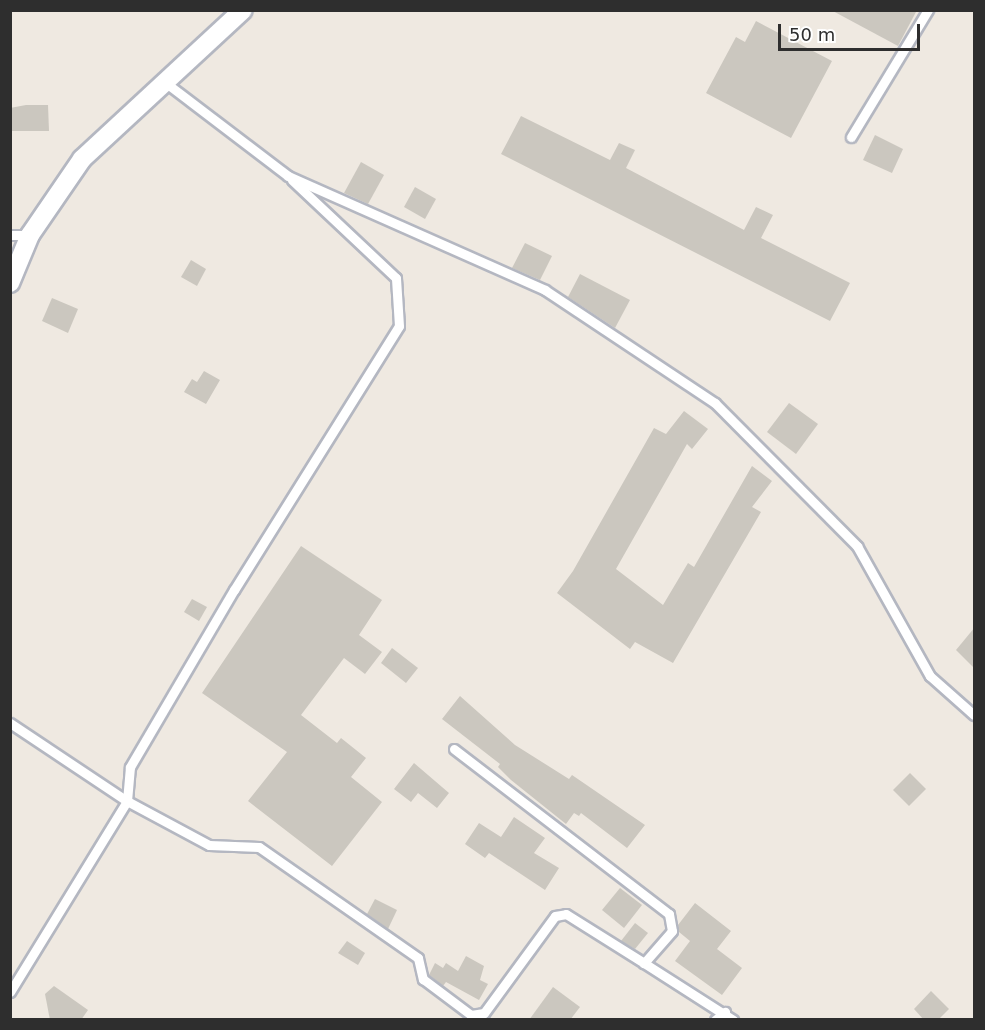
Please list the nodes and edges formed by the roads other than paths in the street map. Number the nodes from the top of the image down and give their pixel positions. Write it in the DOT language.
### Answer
graph roads {
  1 [pos="928,10"];
  2 [pos="239,12"];
  3 [pos="166,82"];
  4 [pos="851,137"];
  5 [pos="288,176"];
  6 [pos="10,235"];
  7 [pos="30,235"];
  8 [pos="10,283"];
  9 [pos="975,715"];
  10 [pos="10,723"];
  11 [pos="454,749"];
  12 [pos="127,801"];
  13 [pos="644,963"];
  14 [pos="10,992"];
  15 [pos="724,1012"];
  16 [pos="715,1020"];
  17 [pos="733,1020"];
  1 -- 4 [label="lane"];
  2 -- 3 [label="street"];
  3 -- 5 [label="lane"];
  3 -- 7 [label="street"];
  5 -- 9 [label="lane"];
  5 -- 12 [label="lane"];
  6 -- 7 [label="lane"];
  7 -- 8 [label="street"];
  10 -- 12 [label="lane"];
  11 -- 13 [label="lane"];
  12 -- 13 [label="lane"];
  12 -- 14 [label="lane"];
  13 -- 15 [label="lane"];
  15 -- 16 [label="lane"];
  15 -- 17 [label="lane"];
}
